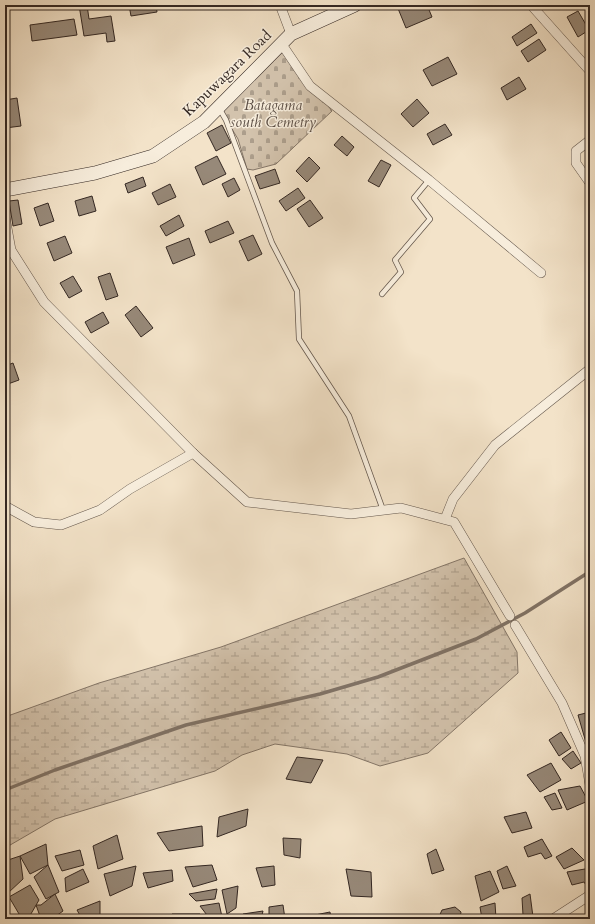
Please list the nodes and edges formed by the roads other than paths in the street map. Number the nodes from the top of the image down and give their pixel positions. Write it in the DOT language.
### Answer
graph roads {
  1 [pos="280,5"];
  2 [pos="355,5"];
  3 [pos="531,5"];
  4 [pos="291,34"];
  5 [pos="281,43"];
  6 [pos="590,71"];
  7 [pos="219,106"];
  8 [pos="590,140"];
  9 [pos="429,180"];
  10 [pos="590,183"];
  11 [pos="5,190"];
  12 [pos="5,217"];
  13 [pos="540,273"];
  14 [pos="382,294"];
  15 [pos="590,369"];
  16 [pos="193,453"];
  17 [pos="5,506"];
  18 [pos="383,510"];
  19 [pos="445,519"];
  20 [pos="510,616"];
  21 [pos="515,625"];
  22 [pos="590,785"];
  23 [pos="590,895"];
  24 [pos="553,919"];
  1 -- 4 [label="street"];
  2 -- 4 [label="street, Kapuwagara Road"];
  3 -- 6 [label="street"];
  4 -- 5 [label="street, Kapuwagara Road"];
  5 -- 7 [label="street, Kapuwagara Road"];
  5 -- 9 [label="street"];
  7 -- 11 [label="street, Kapuwagara Road"];
  7 -- 18 [label="lane"];
  8 -- 10 [label="street"];
  9 -- 13 [label="street"];
  9 -- 14 [label="lane"];
  12 -- 16 [label="street"];
  15 -- 19 [label="street"];
  16 -- 17 [label="street"];
  16 -- 18 [label="street"];
  18 -- 19 [label="street"];
  19 -- 20 [label="street"];
  21 -- 22 [label="street"];
  23 -- 24 [label="street"];
}
